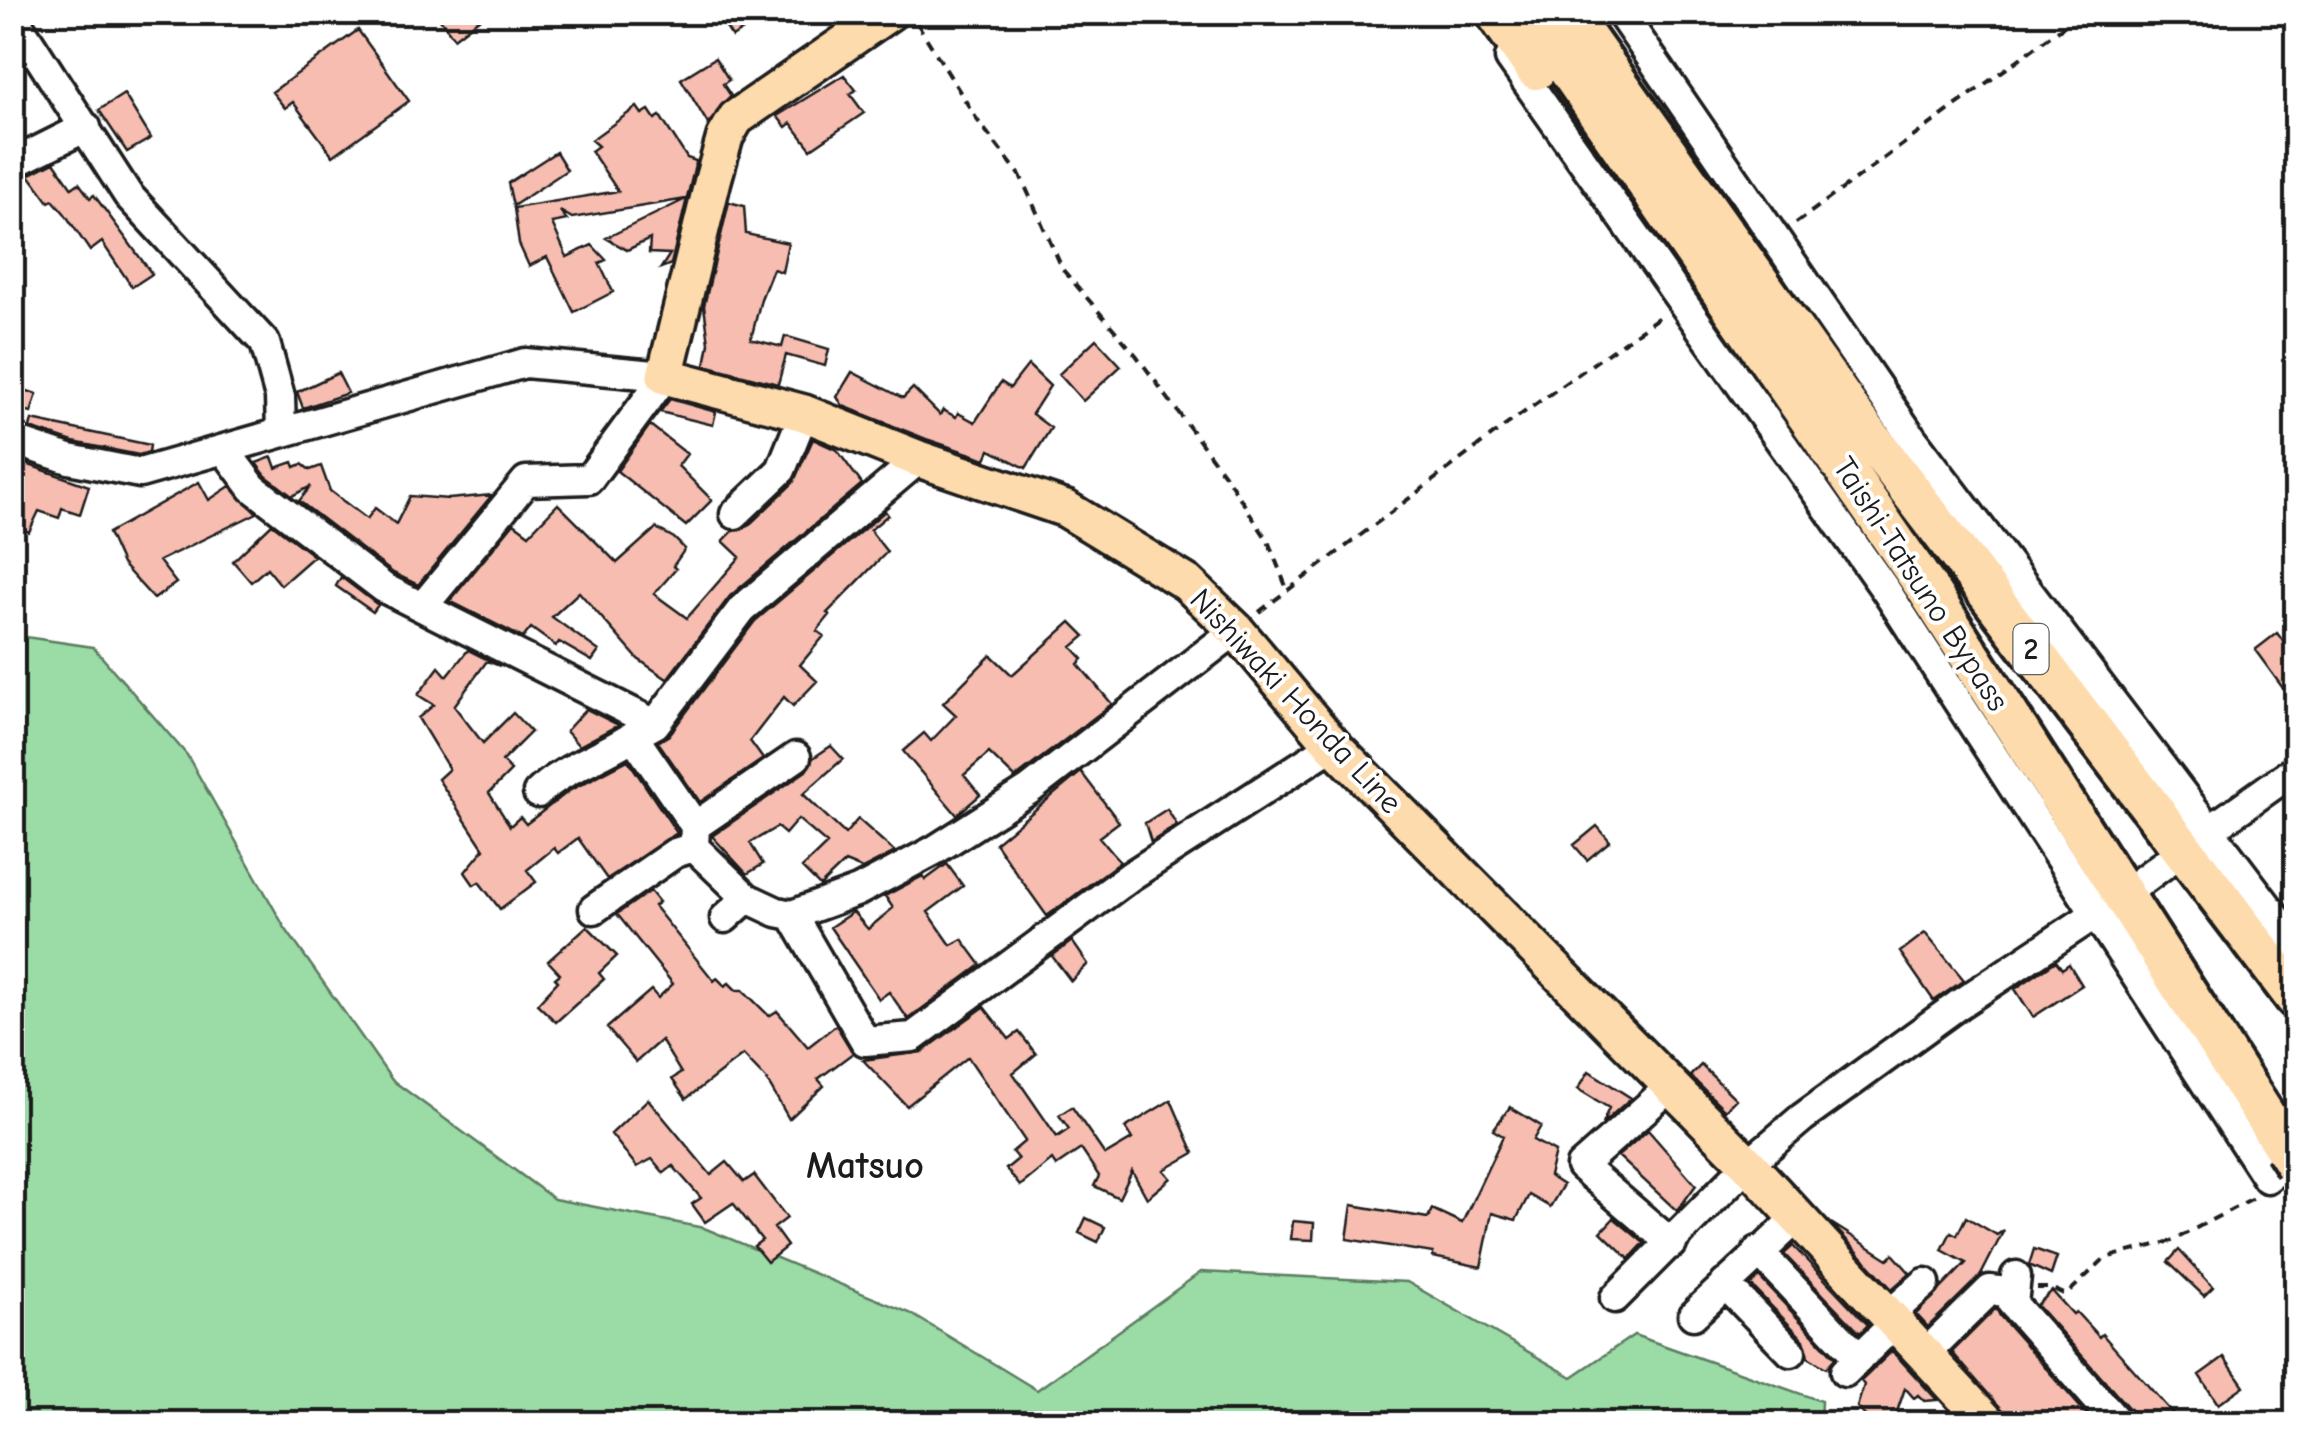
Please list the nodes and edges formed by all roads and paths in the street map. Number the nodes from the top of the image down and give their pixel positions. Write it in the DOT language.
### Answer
graph roads {
  1 [pos="890,12"];
  2 [pos="910,12"];
  3 [pos="1478,12"];
  4 [pos="1496,12"];
  5 [pos="1529,12"];
  6 [pos="1566,12"];
  7 [pos="1596,12"];
  8 [pos="1620,12"];
  9 [pos="2083,12"];
  10 [pos="12,15"];
  11 [pos="86,127"];
  12 [pos="12,164"];
  13 [pos="1722,262"];
  14 [pos="665,376"];
  15 [pos="804,412"];
  16 [pos="281,432"];
  17 [pos="12,440"];
  18 [pos="226,452"];
  19 [pos="919,459"];
  20 [pos="735,514"];
  21 [pos="1288,589"];
  22 [pos="424,604"];
  23 [pos="1236,630"];
  24 [pos="644,730"];
  25 [pos="1333,745"];
  26 [pos="796,757"];
  27 [pos="2296,770"];
  28 [pos="538,793"];
  29 [pos="2206,833"];
  30 [pos="695,836"];
  31 [pos="2171,859"];
  32 [pos="2136,884"];
  33 [pos="747,898"];
  34 [pos="594,909"];
  35 [pos="2101,910"];
  36 [pos="792,914"];
  37 [pos="724,918"];
  38 [pos="2296,944"];
  39 [pos="2296,998"];
  40 [pos="1670,1087"];
  41 [pos="2286,1162"];
  42 [pos="1748,1164"];
  43 [pos="1797,1218"];
  44 [pos="1672,1244"];
  45 [pos="1758,1252"];
  46 [pos="1924,1283"];
  47 [pos="1725,1284"];
  48 [pos="2015,1286"];
  49 [pos="1616,1298"];
  50 [pos="1693,1315"];
  51 [pos="1892,1318"];
  52 [pos="1791,1352"];
  53 [pos="1926,1353"];
  54 [pos="1988,1424"];
  55 [pos="2119,1424"];
  1 -- 14 [label="main road"];
  2 -- 21 [label="path"];
  3 -- 13 [label="street"];
  4 -- 13 [label="highway"];
  5 -- 13 [label="highway, Taishi-Tatsuno Bypass / 2"];
  6 -- 13 [label="highway, Taishi-Tatsuno Bypass / 2"];
  7 -- 13 [label="highway"];
  8 -- 13 [label="street"];
  9 -- 13 [label="path"];
  10 -- 11 [label="street"];
  11 -- 12 [label="street"];
  11 -- 16 [label="street"];
  13 -- 21 [label="path"];
  13 -- 29 [label="street"];
  13 -- 35 [label="street"];
  13 -- 39 [label="highway, Taishi-Tatsuno Bypass / 2"];
  13 -- 41 [label="highway, Taishi-Tatsuno Bypass / 2"];
  14 -- 15 [label="main road, Nishiwaki Honda Line"];
  14 -- 16 [label="street"];
  14 -- 22 [label="street"];
  15 -- 19 [label="main road, Nishiwaki Honda Line"];
  15 -- 20 [label="street"];
  16 -- 18 [label="street"];
  17 -- 18 [label="street"];
  18 -- 22 [label="street"];
  19 -- 23 [label="main road, Nishiwaki Honda Line"];
  19 -- 24 [label="street"];
  21 -- 23 [label="path"];
  22 -- 24 [label="street"];
  23 -- 25 [label="main road, Nishiwaki Honda Line"];
  23 -- 36 [label="street"];
  24 -- 28 [label="street"];
  24 -- 30 [label="street"];
  25 -- 36 [label="street"];
  25 -- 40 [label="main road, Nishiwaki Honda Line"];
  26 -- 30 [label="street"];
  27 -- 29 [label="street"];
  29 -- 38 [label="street"];
  30 -- 33 [label="street"];
  30 -- 34 [label="street"];
  31 -- 32 [label="street"];
  33 -- 36 [label="street"];
  33 -- 37 [label="street"];
  35 -- 41 [label="street"];
  35 -- 42 [label="street"];
  40 -- 42 [label="main road, Nishiwaki Honda Line"];
  40 -- 44 [label="street"];
  41 -- 48 [label="path"];
  42 -- 43 [label="main road, Nishiwaki Honda Line"];
  42 -- 44 [label="street"];
  43 -- 45 [label="street"];
  43 -- 51 [label="main road, Nishiwaki Honda Line"];
  44 -- 49 [label="street"];
  45 -- 47 [label="street"];
  45 -- 51 [label="street"];
  46 -- 51 [label="street"];
  47 -- 50 [label="street"];
  47 -- 52 [label="street"];
  48 -- 53 [label="street"];
  48 -- 55 [label="street"];
  51 -- 53 [label="main road, Nishiwaki Honda Line"];
  53 -- 54 [label="main road, Nishiwaki Honda Line"];
}
